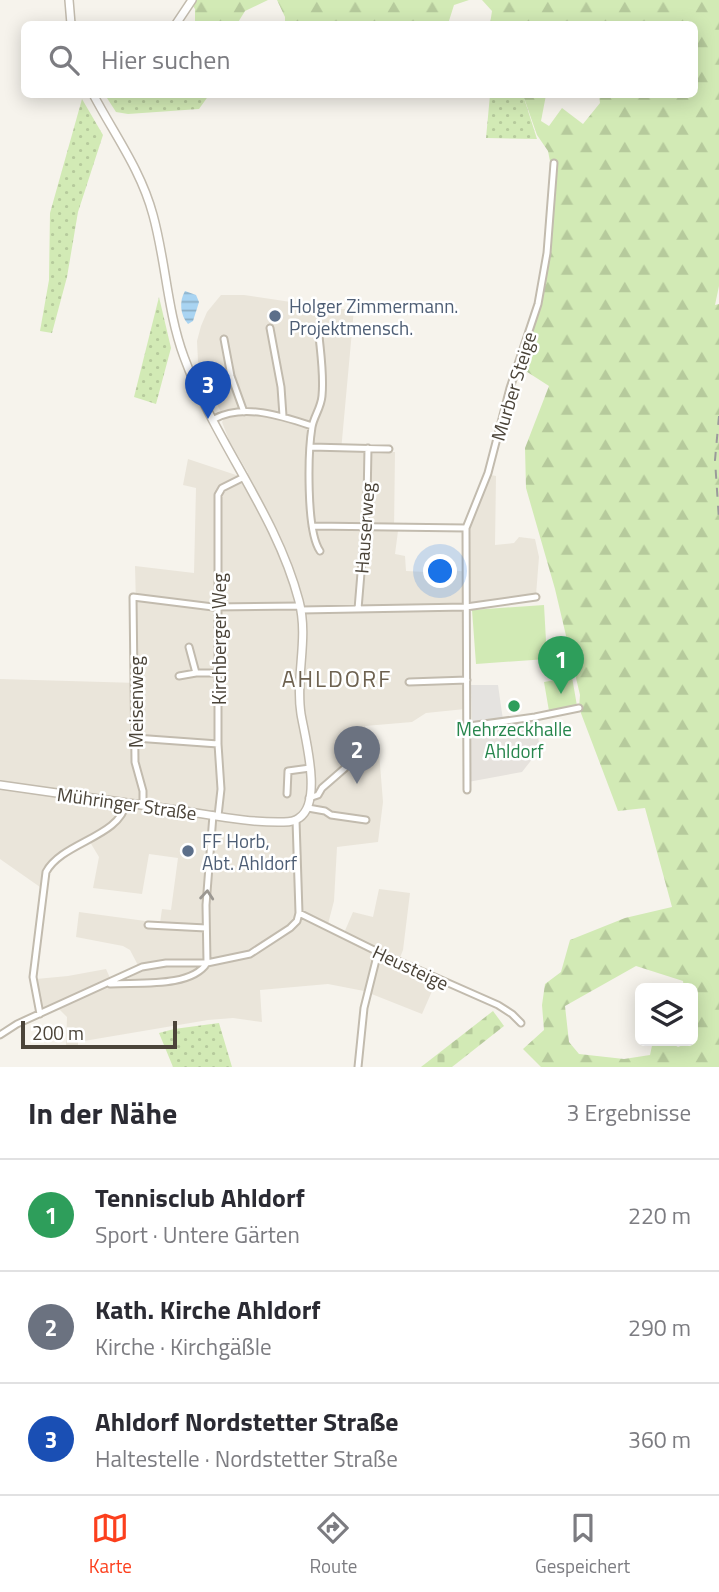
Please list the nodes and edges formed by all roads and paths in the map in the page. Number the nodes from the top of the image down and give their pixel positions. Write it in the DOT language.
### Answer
graph roads {
  1 [pos="69,0"];
  2 [pos="192,0"];
  3 [pos="71,21"];
  4 [pos="178,21"];
  5 [pos="95,98"];
  6 [pos="101,98"];
  7 [pos="100,108"];
  8 [pos="554,163"];
  9 [pos="270,328"];
  10 [pos="319,336"];
  11 [pos="224,339"];
  12 [pos="244,412"];
  13 [pos="283,416"];
  14 [pos="214,419"];
  15 [pos="312,426"];
  16 [pos="312,447"];
  17 [pos="369,448"];
  18 [pos="389,449"];
  19 [pos="244,477"];
  20 [pos="312,526"];
  21 [pos="365,527"];
  22 [pos="466,528"];
  23 [pos="320,551"];
  24 [pos="536,597"];
  25 [pos="218,607"];
  26 [pos="466,607"];
  27 [pos="300,608"];
  28 [pos="358,608"];
  29 [pos="189,647"];
  30 [pos="196,673"];
  31 [pos="218,673"];
  32 [pos="178,676"];
  33 [pos="467,680"];
  34 [pos="409,682"];
  35 [pos="579,708"];
  36 [pos="468,726"];
  37 [pos="135,738"];
  38 [pos="218,744"];
  39 [pos="310,768"];
  40 [pos="345,768"];
  41 [pos="0,785"];
  42 [pos="467,790"];
  43 [pos="287,794"];
  44 [pos="309,798"];
  45 [pos="126,803"];
  46 [pos="143,805"];
  47 [pos="308,808"];
  48 [pos="216,816"];
  49 [pos="296,820"];
  50 [pos="366,820"];
  51 [pos="299,913"];
  52 [pos="148,925"];
  53 [pos="206,928"];
  54 [pos="377,952"];
  55 [pos="207,963"];
  56 [pos="107,984"];
  57 [pos="40,1014"];
  58 [pos="521,1023"];
  59 [pos="0,1035"];
  60 [pos="358,1067"];
  1 -- 3 [label="street"];
  2 -- 4 [label="street"];
  5 -- 7 [label="street"];
  6 -- 7 [label="street"];
  7 -- 14 [label="street"];
  8 -- 22 [label="street, Murber Steige"];
  9 -- 13 [label="street"];
  10 -- 15 [label="street"];
  11 -- 12 [label="street"];
  12 -- 13 [label="street"];
  12 -- 14 [label="street"];
  13 -- 15 [label="street"];
  14 -- 19 [label="street"];
  15 -- 16 [label="street"];
  16 -- 17 [label="street"];
  16 -- 20 [label="street"];
  17 -- 18 [label="street"];
  17 -- 21 [label="street, Hauserweg"];
  19 -- 25 [label="street, Kirchberger Weg"];
  19 -- 27 [label="street"];
  20 -- 21 [label="street"];
  20 -- 23 [label="street"];
  21 -- 22 [label="street"];
  21 -- 28 [label="street, Hauserweg"];
  22 -- 26 [label="street, Murber Steige"];
  24 -- 26 [label="street"];
  25 -- 27 [label="street"];
  25 -- 31 [label="street, Kirchberger Weg"];
  25 -- 37 [label="street, Meisenweg"];
  26 -- 28 [label="street"];
  26 -- 33 [label="street, Murber Steige"];
  27 -- 28 [label="street"];
  27 -- 39 [label="street"];
  29 -- 30 [label="street"];
  30 -- 31 [label="street"];
  30 -- 32 [label="street"];
  31 -- 38 [label="street, Kirchberger Weg"];
  33 -- 34 [label="street"];
  33 -- 36 [label="street, Murber Steige"];
  35 -- 36 [label="street"];
  36 -- 42 [label="street, Murber Steige"];
  37 -- 38 [label="street"];
  37 -- 46 [label="street, Meisenweg"];
  38 -- 48 [label="street, Kirchberger Weg"];
  39 -- 43 [label="street"];
  39 -- 44 [label="street"];
  40 -- 44 [label="street"];
  41 -- 45 [label="street, Mühringer Straße"];
  44 -- 47 [label="street"];
  45 -- 46 [label="street, Mühringer Straße"];
  45 -- 57 [label="street"];
  46 -- 48 [label="street, Mühringer Straße"];
  47 -- 49 [label="street"];
  47 -- 50 [label="street"];
  48 -- 49 [label="street, Mühringer Straße"];
  53 -- 48 [label="street, Kirchberger Weg, one-way"];
  49 -- 51 [label="street"];
  51 -- 54 [label="street, Heusteige"];
  51 -- 55 [label="street"];
  52 -- 53 [label="street"];
  53 -- 55 [label="street, Kirchberger Weg"];
  54 -- 58 [label="street, Heusteige"];
  54 -- 60 [label="street"];
  55 -- 56 [label="street"];
  55 -- 56 [label="street"];
  56 -- 57 [label="street"];
  57 -- 59 [label="street"];
}
